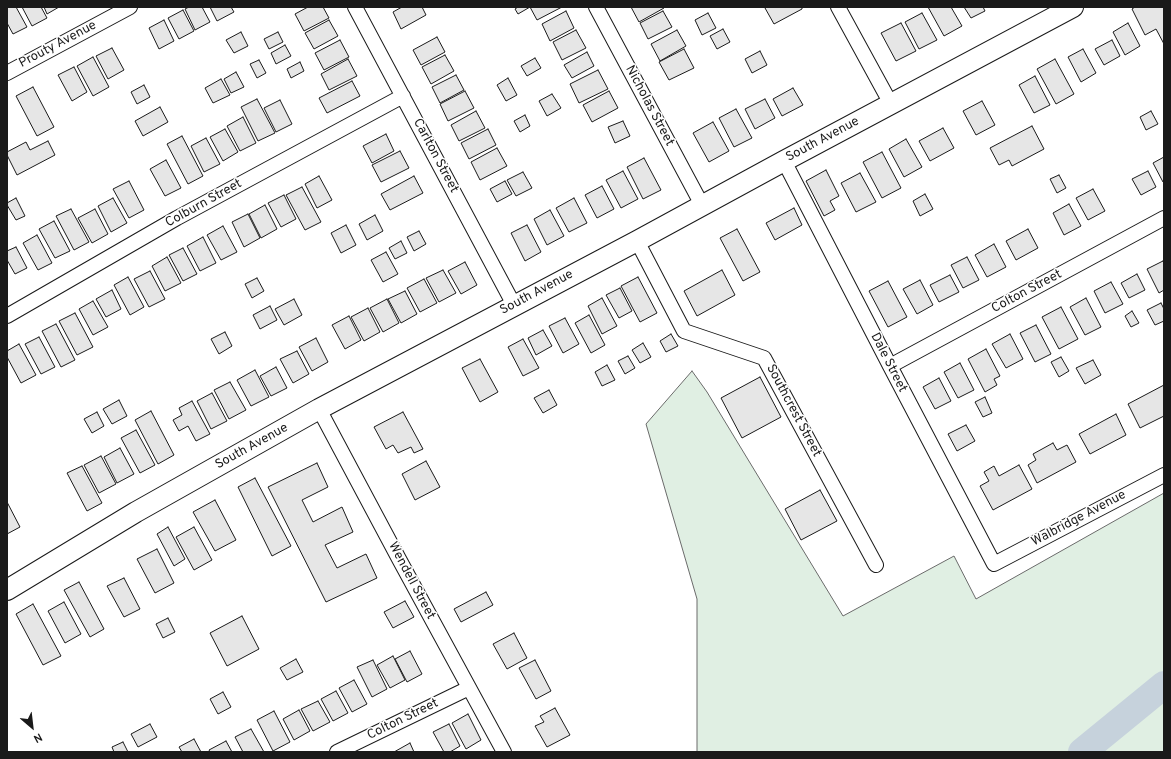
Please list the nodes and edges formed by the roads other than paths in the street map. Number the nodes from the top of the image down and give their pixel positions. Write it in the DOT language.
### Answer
graph roads {
  1 [pos="130,7"];
  2 [pos="355,7"];
  3 [pos="596,7"];
  4 [pos="838,7"];
  5 [pos="1073,7"];
  6 [pos="7,73"];
  7 [pos="402,96"];
  8 [pos="891,104"];
  9 [pos="784,161"];
  10 [pos="702,205"];
  11 [pos="1164,218"];
  12 [pos="637,241"];
  13 [pos="514,305"];
  14 [pos="7,316"];
  15 [pos="890,366"];
  16 [pos="319,409"];
  17 [pos="1164,475"];
  18 [pos="994,564"];
  19 [pos="876,565"];
  20 [pos="7,590"];
  21 [pos="469,688"];
  22 [pos="337,752"];
  23 [pos="504,752"];
  1 -- 6 [label="street, Prouty Avenue"];
  2 -- 7 [label="street, Carlton Street"];
  3 -- 10 [label="street, Nicholas Street"];
  4 -- 8 [label="street"];
  5 -- 8 [label="street, South Avenue"];
  7 -- 13 [label="street, Carlton Street"];
  7 -- 14 [label="street, Colburn Street"];
  8 -- 9 [label="street, South Avenue"];
  9 -- 10 [label="street, South Avenue"];
  9 -- 15 [label="street, Dale Street"];
  10 -- 12 [label="street, South Avenue"];
  11 -- 15 [label="street, Colton Street"];
  12 -- 13 [label="street, South Avenue"];
  12 -- 19 [label="street, Southcrest Street"];
  13 -- 16 [label="street, South Avenue"];
  15 -- 18 [label="street, Dale Street"];
  16 -- 20 [label="street, South Avenue"];
  16 -- 21 [label="street, Wendell Street"];
  17 -- 18 [label="street, Walbridge Avenue"];
  21 -- 22 [label="street, Colton Street"];
  21 -- 23 [label="street, Wendell Street"];
}
